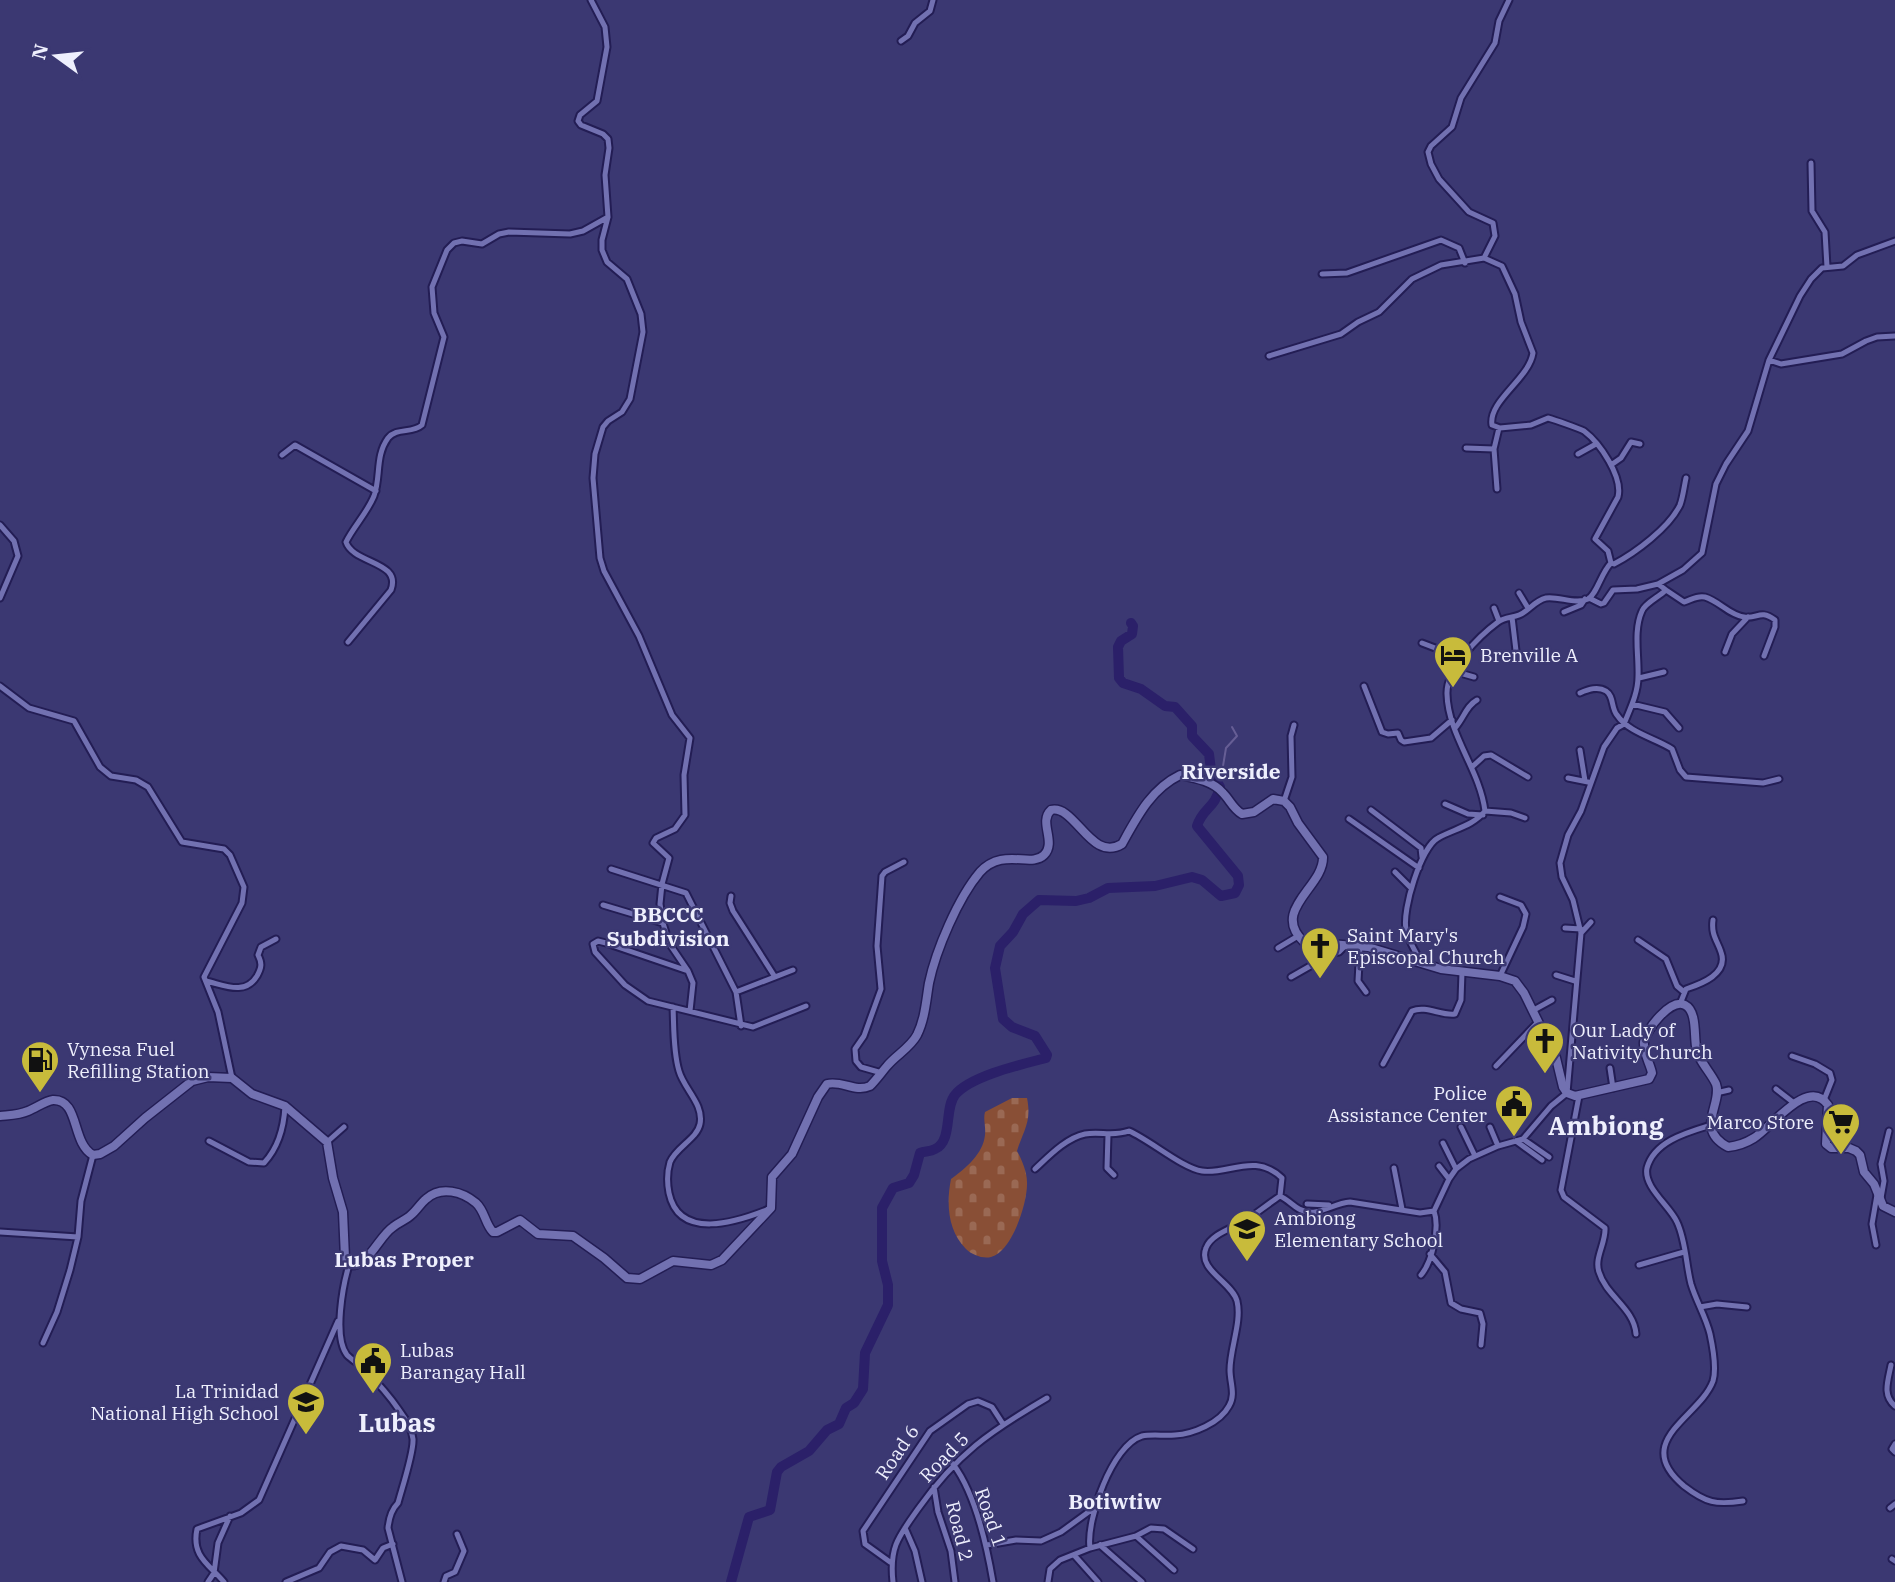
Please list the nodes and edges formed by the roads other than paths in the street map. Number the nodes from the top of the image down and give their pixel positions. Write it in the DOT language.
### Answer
graph roads {
  1 [pos="591,0"];
  2 [pos="933,0"];
  3 [pos="1509,0"];
  4 [pos="901,41"];
  5 [pos="1811,163"];
  6 [pos="608,217"];
  7 [pos="1895,241"];
  8 [pos="1484,258"];
  9 [pos="1465,262"];
  10 [pos="1826,267"];
  11 [pos="1322,274"];
  12 [pos="1895,336"];
  13 [pos="1269,356"];
  14 [pos="1769,360"];
  15 [pos="1499,428"];
  16 [pos="1596,444"];
  17 [pos="1640,444"];
  18 [pos="1466,448"];
  19 [pos="1494,449"];
  20 [pos="1578,454"];
  21 [pos="282,455"];
  22 [pos="1611,466"];
  23 [pos="1686,478"];
  24 [pos="1497,489"];
  25 [pos="376,491"];
  26 [pos="0,525"];
  27 [pos="1611,563"];
  28 [pos="1658,584"];
  29 [pos="1666,590"];
  30 [pos="1519,593"];
  31 [pos="0,598"];
  32 [pos="1587,599"];
  33 [pos="1493,608"];
  34 [pos="1528,608"];
  35 [pos="1564,612"];
  36 [pos="1512,617"];
  37 [pos="1748,617"];
  38 [pos="1499,621"];
  39 [pos="348,642"];
  40 [pos="1422,643"];
  41 [pos="1725,652"];
  42 [pos="1764,656"];
  43 [pos="1517,659"];
  44 [pos="1452,671"];
  45 [pos="1664,672"];
  46 [pos="1474,677"];
  47 [pos="1639,678"];
  48 [pos="1364,686"];
  49 [pos="0,687"];
  50 [pos="1580,693"];
  51 [pos="1477,700"];
  52 [pos="1632,705"];
  53 [pos="1452,720"];
  54 [pos="1624,724"];
  55 [pos="1294,725"];
  56 [pos="1455,728"];
  57 [pos="1679,729"];
  58 [pos="1580,751"];
  59 [pos="1472,766"];
  60 [pos="1528,777"];
  61 [pos="1568,778"];
  62 [pos="1779,779"];
  63 [pos="1588,781"];
  64 [pos="1284,801"];
  65 [pos="1445,804"];
  66 [pos="1371,810"];
  67 [pos="1484,813"];
  68 [pos="1525,818"];
  69 [pos="1349,819"];
  70 [pos="1423,860"];
  71 [pos="904,862"];
  72 [pos="1419,868"];
  73 [pos="611,869"];
  74 [pos="1395,872"];
  75 [pos="662,884"];
  76 [pos="1411,888"];
  77 [pos="730,896"];
  78 [pos="1500,897"];
  79 [pos="603,905"];
  80 [pos="1713,920"];
  81 [pos="1591,922"];
  82 [pos="663,923"];
  83 [pos="1565,928"];
  84 [pos="1581,931"];
  85 [pos="1298,936"];
  86 [pos="276,939"];
  87 [pos="1639,940"];
  88 [pos="1347,945"];
  89 [pos="1360,946"];
  90 [pos="1278,948"];
  91 [pos="1568,959"];
  92 [pos="1578,962"];
  93 [pos="1422,963"];
  94 [pos="793,970"];
  95 [pos="688,971"];
  96 [pos="1462,972"];
  97 [pos="1556,975"];
  98 [pos="775,976"];
  99 [pos="1500,976"];
  100 [pos="1291,977"];
  101 [pos="206,981"];
  102 [pos="1575,981"];
  103 [pos="736,992"];
  104 [pos="1366,992"];
  105 [pos="1684,992"];
  106 [pos="1552,1000"];
  107 [pos="1680,1004"];
  108 [pos="806,1006"];
  109 [pos="673,1007"];
  110 [pos="690,1011"];
  111 [pos="1532,1011"];
  112 [pos="1537,1023"];
  113 [pos="741,1026"];
  114 [pos="1792,1056"];
  115 [pos="1383,1064"];
  116 [pos="1496,1066"];
  117 [pos="1610,1068"];
  118 [pos="882,1073"];
  119 [pos="232,1078"];
  120 [pos="1613,1088"];
  121 [pos="1776,1089"];
  122 [pos="1729,1090"];
  123 [pos="1567,1093"];
  124 [pos="1716,1093"];
  125 [pos="1580,1096"];
  126 [pos="1824,1100"];
  127 [pos="1798,1101"];
  128 [pos="285,1106"];
  129 [pos="0,1116"];
  130 [pos="1711,1125"];
  131 [pos="344,1127"];
  132 [pos="1461,1127"];
  133 [pos="1490,1127"];
  134 [pos="1889,1131"];
  135 [pos="1108,1136"];
  136 [pos="1523,1139"];
  137 [pos="209,1141"];
  138 [pos="1516,1141"];
  139 [pos="327,1142"];
  140 [pos="1443,1143"];
  141 [pos="1498,1146"];
  142 [pos="93,1154"];
  143 [pos="1475,1156"];
  144 [pos="1549,1157"];
  145 [pos="1542,1160"];
  146 [pos="1439,1166"];
  147 [pos="1394,1168"];
  148 [pos="1035,1169"];
  149 [pos="1456,1169"];
  150 [pos="1114,1175"];
  151 [pos="1449,1179"];
  152 [pos="1877,1192"];
  153 [pos="1280,1196"];
  154 [pos="1881,1201"];
  155 [pos="1307,1204"];
  156 [pos="1332,1205"];
  157 [pos="772,1208"];
  158 [pos="1402,1209"];
  159 [pos="1434,1211"];
  160 [pos="1895,1212"];
  161 [pos="0,1232"];
  162 [pos="78,1237"];
  163 [pos="1876,1245"];
  164 [pos="1684,1252"];
  165 [pos="1430,1254"];
  166 [pos="349,1265"];
  167 [pos="1639,1265"];
  168 [pos="1421,1275"];
  169 [pos="1700,1307"];
  170 [pos="1747,1307"];
  171 [pos="339,1319"];
  172 [pos="1636,1334"];
  173 [pos="43,1343"];
  174 [pos="1481,1345"];
  175 [pos="1891,1365"];
  176 [pos="1047,1398"];
  177 [pos="1895,1406"];
  178 [pos="1003,1424"];
  179 [pos="1895,1444"];
  180 [pos="1895,1452"];
  181 [pos="953,1464"];
  182 [pos="934,1487"];
  183 [pos="1743,1501"];
  184 [pos="1094,1508"];
  185 [pos="230,1516"];
  186 [pos="905,1528"];
  187 [pos="457,1534"];
  188 [pos="1136,1536"];
  189 [pos="393,1544"];
  190 [pos="987,1545"];
  191 [pos="1100,1545"];
  192 [pos="1090,1548"];
  193 [pos="1193,1549"];
  194 [pos="1074,1555"];
  195 [pos="890,1562"];
  196 [pos="1174,1570"];
  197 [pos="214,1573"];
  198 [pos="208,1582"];
  199 [pos="225,1582"];
  200 [pos="286,1582"];
  201 [pos="402,1582"];
  202 [pos="444,1582"];
  203 [pos="893,1582"];
  204 [pos="922,1582"];
  205 [pos="955,1582"];
  206 [pos="993,1582"];
  207 [pos="1048,1582"];
  208 [pos="1098,1582"];
  209 [pos="1142,1582"];
  1 -- 6 [label="street"];
  2 -- 4 [label="street"];
  3 -- 8 [label="street"];
  5 -- 10 [label="street"];
  6 -- 25 [label="street"];
  6 -- 75 [label="street"];
  7 -- 10 [label="street"];
  8 -- 9 [label="street"];
  8 -- 15 [label="street"];
  9 -- 11 [label="street"];
  9 -- 13 [label="street"];
  10 -- 14 [label="street"];
  12 -- 14 [label="street"];
  14 -- 28 [label="street"];
  15 -- 16 [label="street"];
  15 -- 19 [label="street"];
  16 -- 20 [label="street"];
  16 -- 22 [label="street"];
  17 -- 22 [label="street"];
  18 -- 19 [label="street"];
  19 -- 24 [label="street"];
  21 -- 25 [label="street"];
  22 -- 27 [label="street"];
  23 -- 27 [label="street"];
  25 -- 39 [label="street"];
  26 -- 31 [label="street"];
  27 -- 32 [label="street"];
  28 -- 29 [label="street"];
  28 -- 32 [label="street"];
  29 -- 37 [label="street"];
  29 -- 47 [label="street"];
  30 -- 34 [label="street"];
  32 -- 34 [label="street"];
  32 -- 35 [label="street"];
  33 -- 38 [label="street"];
  34 -- 36 [label="street"];
  36 -- 38 [label="street"];
  36 -- 43 [label="street"];
  37 -- 41 [label="street"];
  37 -- 42 [label="street"];
  38 -- 44 [label="street"];
  40 -- 44 [label="street"];
  44 -- 46 [label="street"];
  44 -- 53 [label="street"];
  45 -- 47 [label="street"];
  47 -- 52 [label="street"];
  48 -- 53 [label="street"];
  49 -- 101 [label="street"];
  50 -- 54 [label="street"];
  51 -- 56 [label="street"];
  52 -- 54 [label="street"];
  52 -- 57 [label="street"];
  53 -- 56 [label="street"];
  54 -- 62 [label="street"];
  54 -- 63 [label="street"];
  55 -- 64 [label="street"];
  56 -- 59 [label="street"];
  58 -- 63 [label="street"];
  59 -- 60 [label="street"];
  59 -- 67 [label="street"];
  61 -- 63 [label="street"];
  63 -- 84 [label="street"];
  64 -- 85 [label="main road"];
  64 -- 118 [label="main road"];
  65 -- 67 [label="street"];
  66 -- 70 [label="street"];
  67 -- 68 [label="street"];
  67 -- 70 [label="street"];
  69 -- 72 [label="street"];
  70 -- 72 [label="street"];
  71 -- 118 [label="street"];
  72 -- 76 [label="street"];
  73 -- 75 [label="street"];
  74 -- 76 [label="street"];
  75 -- 82 [label="street"];
  75 -- 103 [label="street"];
  76 -- 93 [label="street"];
  77 -- 98 [label="street"];
  78 -- 99 [label="street"];
  79 -- 82 [label="street"];
  80 -- 105 [label="street"];
  81 -- 84 [label="street"];
  82 -- 95 [label="street"];
  83 -- 84 [label="street"];
  84 -- 92 [label="street"];
  85 -- 88 [label="main road"];
  85 -- 90 [label="street"];
  86 -- 101 [label="street"];
  87 -- 105 [label="street"];
  88 -- 89 [label="main road"];
  88 -- 100 [label="street"];
  89 -- 93 [label="main road"];
  89 -- 104 [label="street"];
  91 -- 92 [label="street"];
  92 -- 102 [label="street"];
  93 -- 96 [label="main road"];
  94 -- 98 [label="street"];
  95 -- 109 [label="street"];
  95 -- 110 [label="street"];
  96 -- 99 [label="main road"];
  96 -- 115 [label="street"];
  97 -- 102 [label="street"];
  98 -- 103 [label="street"];
  99 -- 111 [label="main road"];
  101 -- 119 [label="street"];
  102 -- 123 [label="street"];
  103 -- 113 [label="street"];
  105 -- 107 [label="street"];
  106 -- 111 [label="street"];
  107 -- 120 [label="main road"];
  107 -- 124 [label="main road"];
  108 -- 113 [label="street"];
  109 -- 110 [label="street"];
  109 -- 157 [label="street"];
  110 -- 113 [label="street"];
  111 -- 112 [label="main road"];
  112 -- 116 [label="street"];
  112 -- 123 [label="main road"];
  114 -- 126 [label="street"];
  117 -- 120 [label="street"];
  118 -- 157 [label="main road"];
  119 -- 128 [label="main road"];
  119 -- 142 [label="main road"];
  120 -- 125 [label="main road"];
  121 -- 127 [label="street"];
  122 -- 124 [label="street"];
  123 -- 125 [label="main road"];
  123 -- 136 [label="street"];
  124 -- 130 [label="main road"];
  125 -- 172 [label="street"];
  126 -- 127 [label="main road"];
  126 -- 152 [label="main road"];
  127 -- 130 [label="main road"];
  128 -- 137 [label="street"];
  128 -- 139 [label="main road"];
  129 -- 142 [label="main road"];
  130 -- 164 [label="street"];
  131 -- 139 [label="street"];
  132 -- 143 [label="street"];
  133 -- 141 [label="street"];
  134 -- 154 [label="street"];
  135 -- 148 [label="street"];
  135 -- 150 [label="street"];
  135 -- 153 [label="street"];
  136 -- 138 [label="street"];
  136 -- 144 [label="street"];
  138 -- 141 [label="street"];
  138 -- 145 [label="street"];
  139 -- 166 [label="main road"];
  140 -- 149 [label="street"];
  141 -- 143 [label="street"];
  142 -- 162 [label="street"];
  143 -- 149 [label="street"];
  146 -- 151 [label="street"];
  147 -- 158 [label="street"];
  149 -- 151 [label="street"];
  151 -- 159 [label="street"];
  152 -- 154 [label="main road"];
  152 -- 163 [label="street"];
  153 -- 156 [label="street"];
  153 -- 184 [label="street"];
  154 -- 160 [label="main road"];
  155 -- 156 [label="street"];
  156 -- 158 [label="street"];
  157 -- 166 [label="main road"];
  158 -- 159 [label="street"];
  159 -- 165 [label="street"];
  161 -- 162 [label="street"];
  162 -- 173 [label="street"];
  164 -- 167 [label="street"];
  164 -- 169 [label="street"];
  165 -- 168 [label="street"];
  165 -- 174 [label="street"];
  166 -- 171 [label="street"];
  169 -- 170 [label="street"];
  169 -- 183 [label="street"];
  171 -- 185 [label="street"];
  171 -- 189 [label="street"];
  175 -- 177 [label="street"];
  176 -- 178 [label="street, Road 5"];
  178 -- 181 [label="street, Road 5"];
  178 -- 195 [label="street, Road 6"];
  179 -- 180 [label="street"];
  181 -- 182 [label="street, Road 5"];
  181 -- 190 [label="street, Road 1"];
  182 -- 186 [label="street, Road 5"];
  182 -- 205 [label="street, Road 2"];
  184 -- 190 [label="street"];
  184 -- 192 [label="street"];
  185 -- 197 [label="street"];
  185 -- 197 [label="street"];
  186 -- 195 [label="street, Road 5"];
  186 -- 204 [label="street"];
  187 -- 202 [label="street"];
  188 -- 191 [label="street"];
  188 -- 193 [label="street"];
  188 -- 196 [label="street"];
  189 -- 200 [label="street"];
  189 -- 201 [label="street"];
  190 -- 206 [label="street, Road 1"];
  191 -- 192 [label="street"];
  191 -- 209 [label="street"];
  192 -- 194 [label="street"];
  194 -- 207 [label="street"];
  194 -- 208 [label="street"];
  195 -- 203 [label="street"];
  197 -- 198 [label="street"];
  197 -- 199 [label="street"];
}
